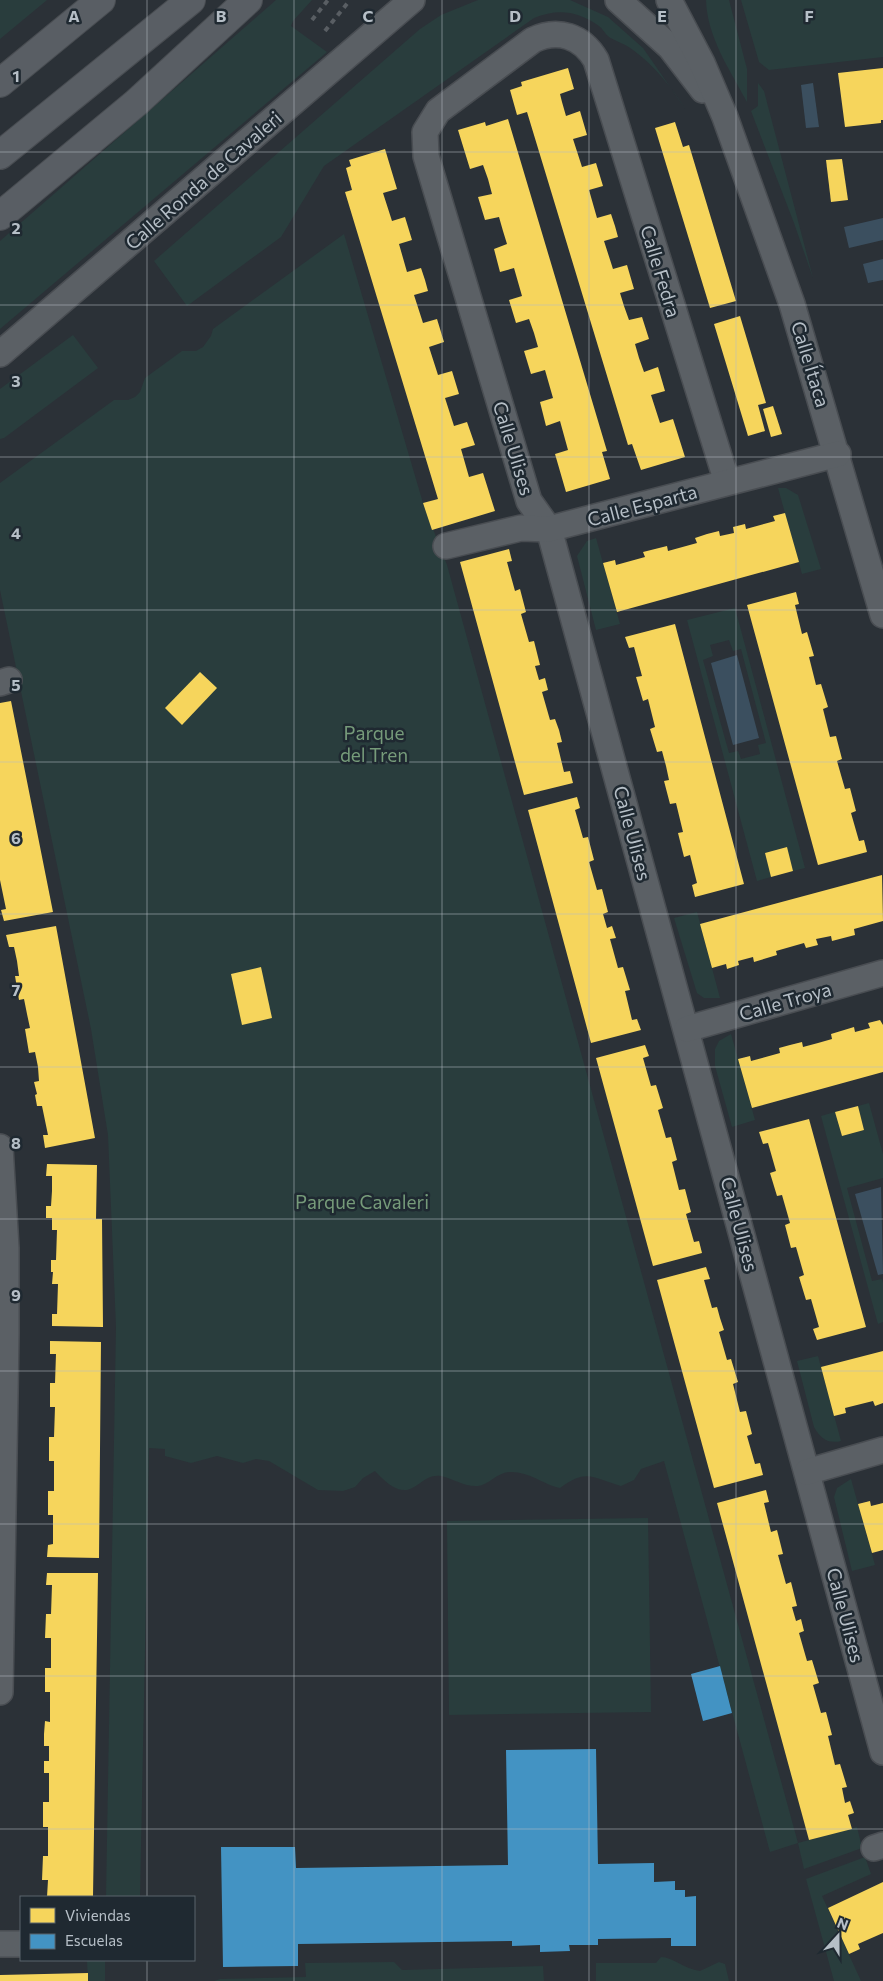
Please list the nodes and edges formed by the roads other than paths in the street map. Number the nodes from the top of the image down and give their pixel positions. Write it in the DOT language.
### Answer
graph roads {
  1 [pos="101,0"];
  2 [pos="191,0"];
  3 [pos="248,0"];
  4 [pos="618,0"];
  5 [pos="669,0"];
  6 [pos="686,0"];
  7 [pos="412,2"];
  8 [pos="695,49"];
  9 [pos="596,60"];
  10 [pos="0,83"];
  11 [pos="725,117"];
  12 [pos="0,154"];
  13 [pos="0,216"];
  14 [pos="0,354"];
  15 [pos="838,454"];
  16 [pos="727,482"];
  17 [pos="549,529"];
  18 [pos="446,546"];
  19 [pos="882,605"];
  20 [pos="883,973"];
  21 [pos="687,1029"];
  22 [pos="0,1147"];
  23 [pos="883,1450"];
  24 [pos="807,1472"];
  25 [pos="1,1562"];
  26 [pos="0,1692"];
  27 [pos="883,1752"];
  28 [pos="0,1944"];
  29 [pos="20,1944"];
  1 -- 10 [label="main road"];
  2 -- 12 [label="main road"];
  3 -- 13 [label="main road"];
  4 -- 11 [label="street, Calle Ítaca"];
  5 -- 8 [label="street, Calle Ítaca"];
  6 -- 8 [label="street"];
  7 -- 14 [label="street, Calle Ronda de Cavaleri"];
  8 -- 11 [label="street, Calle Ítaca"];
  9 -- 16 [label="street, Calle Fedra"];
  9 -- 17 [label="street, Calle Ulises"];
  11 -- 15 [label="street, Calle Ítaca"];
  15 -- 16 [label="street, Calle Esparta"];
  15 -- 19 [label="street, Calle Ítaca"];
  16 -- 17 [label="street, Calle Esparta"];
  17 -- 18 [label="street, Calle Esparta"];
  17 -- 21 [label="street, Calle Ulises"];
  20 -- 21 [label="street, Calle Troya"];
  21 -- 24 [label="street, Calle Ulises"];
  22 -- 25 [label="street"];
  23 -- 24 [label="street"];
  24 -- 27 [label="street, Calle Ulises"];
  25 -- 26 [label="street"];
  28 -- 29 [label="street"];
}
